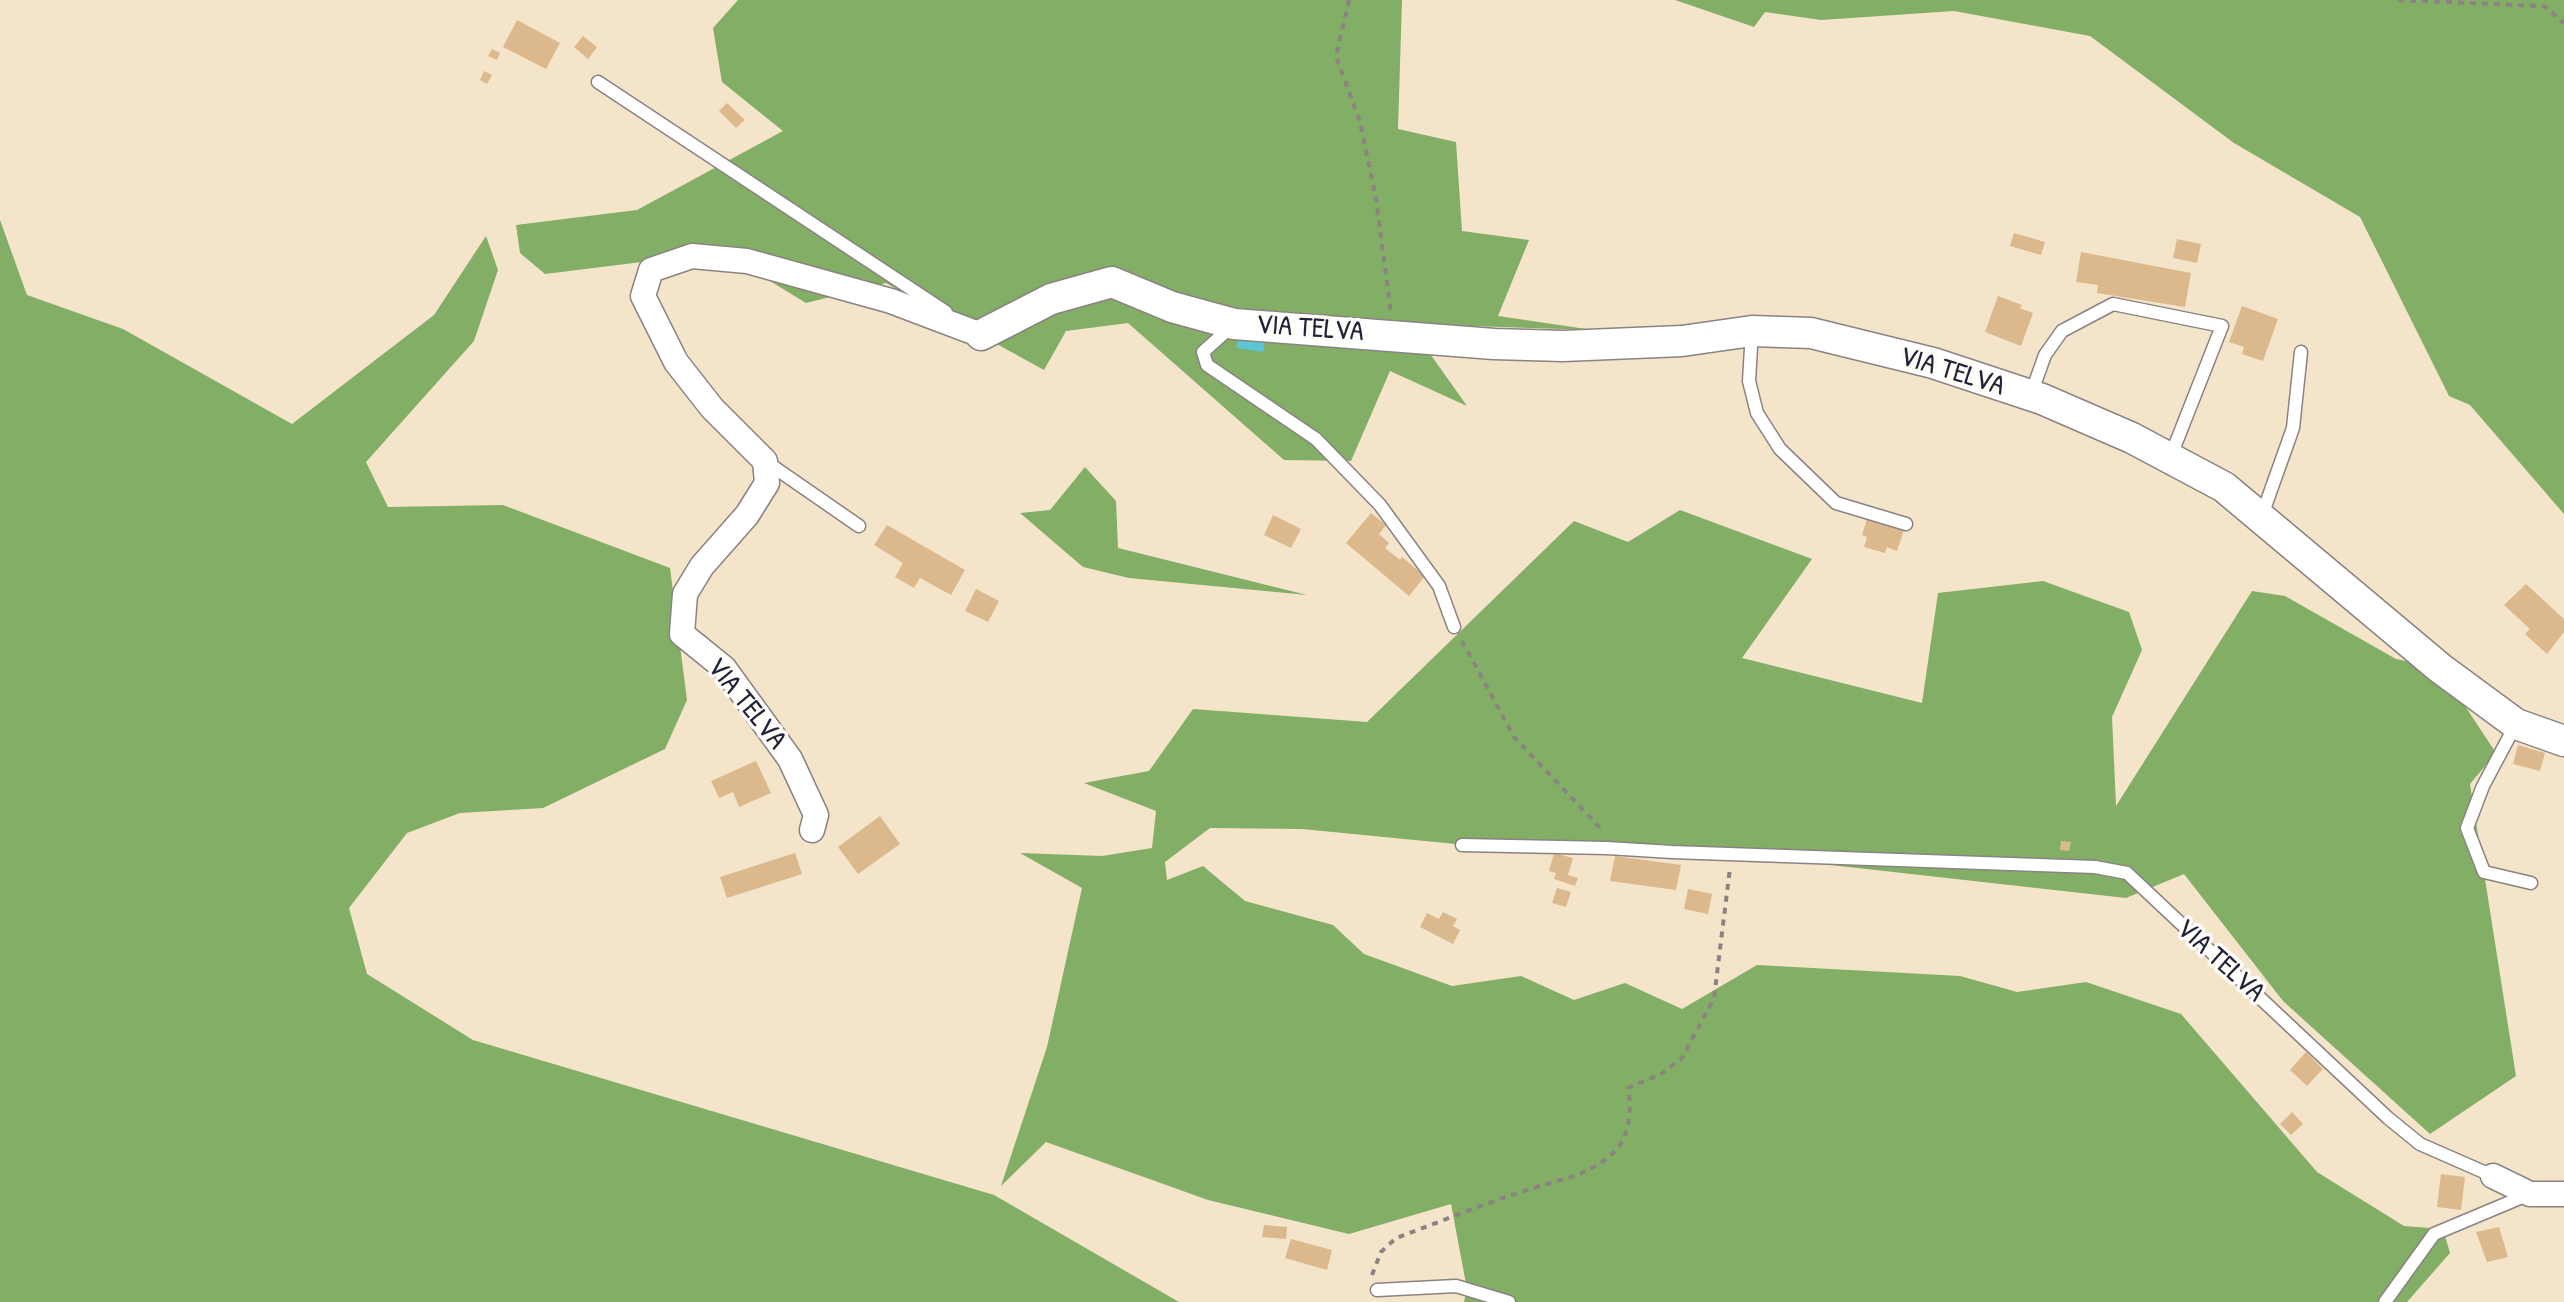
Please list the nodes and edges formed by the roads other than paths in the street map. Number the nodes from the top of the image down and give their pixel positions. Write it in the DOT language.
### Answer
graph roads {
  1 [pos="598,82"];
  2 [pos="1234,324"];
  3 [pos="1752,331"];
  4 [pos="981,335"];
  5 [pos="2301,352"];
  6 [pos="2030,396"];
  7 [pos="2170,458"];
  8 [pos="765,461"];
  9 [pos="2261,518"];
  10 [pos="1906,524"];
  11 [pos="859,526"];
  12 [pos="1454,627"];
  13 [pos="2516,724"];
  14 [pos="2564,741"];
  15 [pos="812,830"];
  16 [pos="1462,845"];
  17 [pos="2531,883"];
  18 [pos="2493,1176"];
  19 [pos="2530,1194"];
  20 [pos="2564,1194"];
  21 [pos="1377,1290"];
  22 [pos="1509,1302"];
  23 [pos="2385,1302"];
  1 -- 4 [label="lane"];
  2 -- 3 [label="street, VIA TELVA"];
  2 -- 4 [label="street, VIA TELVA"];
  2 -- 12 [label="lane"];
  3 -- 6 [label="street, VIA TELVA"];
  3 -- 10 [label="lane"];
  4 -- 8 [label="street"];
  5 -- 9 [label="lane"];
  6 -- 7 [label="street, VIA TELVA"];
  6 -- 7 [label="lane"];
  7 -- 9 [label="street, VIA TELVA"];
  8 -- 11 [label="lane"];
  8 -- 15 [label="street, VIA TELVA"];
  9 -- 13 [label="street, VIA TELVA"];
  13 -- 14 [label="street, VIA TELVA"];
  13 -- 17 [label="lane"];
  16 -- 18 [label="lane, VIA TELVA"];
  18 -- 19 [label="street, VIA TELVA"];
  19 -- 20 [label="street, VIA TELVA"];
  19 -- 23 [label="lane, VIA TELVA"];
  21 -- 22 [label="lane"];
}
